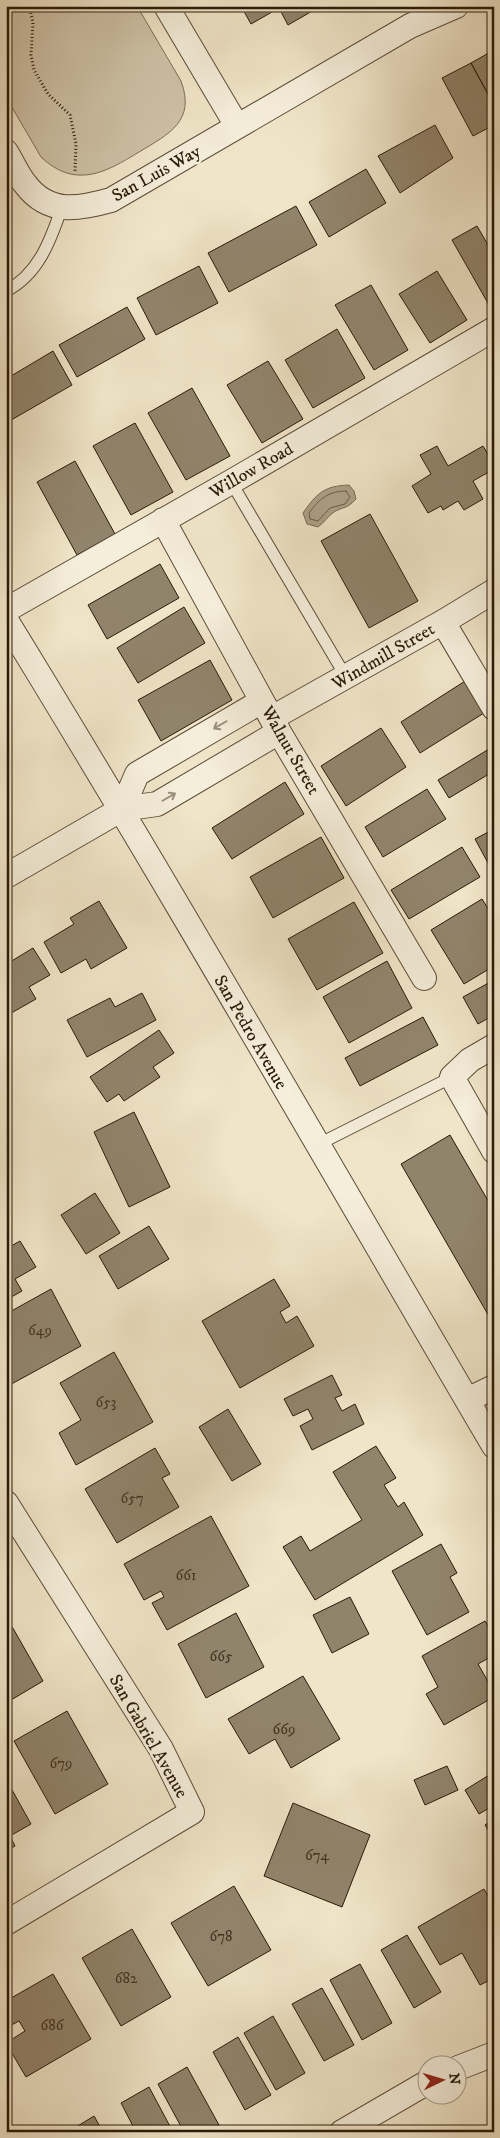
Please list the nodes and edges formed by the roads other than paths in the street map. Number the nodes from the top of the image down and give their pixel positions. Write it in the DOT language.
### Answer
graph roads {
  1 [pos="166,6"];
  2 [pos="456,6"];
  3 [pos="237,126"];
  4 [pos="6,152"];
  5 [pos="62,207"];
  6 [pos="6,291"];
  7 [pos="494,329"];
  8 [pos="231,482"];
  9 [pos="164,520"];
  10 [pos="494,591"];
  11 [pos="6,610"];
  12 [pos="6,620"];
  13 [pos="443,622"];
  14 [pos="346,677"];
  15 [pos="494,708"];
  16 [pos="271,717"];
  17 [pos="122,810"];
  18 [pos="6,876"];
  19 [pos="424,978"];
  20 [pos="494,1046"];
  21 [pos="452,1077"];
  22 [pos="316,1146"];
  23 [pos="494,1150"];
  24 [pos="494,1387"];
  25 [pos="467,1400"];
  26 [pos="494,1446"];
  27 [pos="6,1503"];
  28 [pos="6,1923"];
  29 [pos="494,2054"];
  30 [pos="468,2064"];
  31 [pos="418,2088"];
  32 [pos="342,2132"];
  1 -- 3 [label="street"];
  2 -- 3 [label="street, San Luis Way"];
  3 -- 5 [label="street, San Luis Way"];
  4 -- 5 [label="street, San Luis Way"];
  5 -- 6 [label="lane"];
  7 -- 8 [label="street, Willow Road"];
  8 -- 9 [label="street, Willow Road"];
  8 -- 14 [label="lane"];
  9 -- 11 [label="street, Willow Road"];
  9 -- 16 [label="street, Walnut Street"];
  10 -- 13 [label="street, Windmill Street"];
  12 -- 17 [label="street, San Pedro Avenue"];
  13 -- 14 [label="street, Windmill Street"];
  13 -- 15 [label="street"];
  14 -- 16 [label="street, Windmill Street"];
  17 -- 16 [label="street, Windmill Street, one-way"];
  16 -- 17 [label="street, Windmill Street, one-way"];
  16 -- 19 [label="street, Walnut Street"];
  17 -- 18 [label="street"];
  17 -- 22 [label="street, San Pedro Avenue"];
  20 -- 21 [label="street"];
  21 -- 22 [label="lane"];
  21 -- 23 [label="street"];
  22 -- 25 [label="street, San Pedro Avenue"];
  24 -- 25 [label="street"];
  25 -- 26 [label="street, San Pedro Avenue"];
  27 -- 28 [label="street, San Gabriel Avenue"];
  29 -- 30 [label="street"];
  31 -- 32 [label="street"];
}
